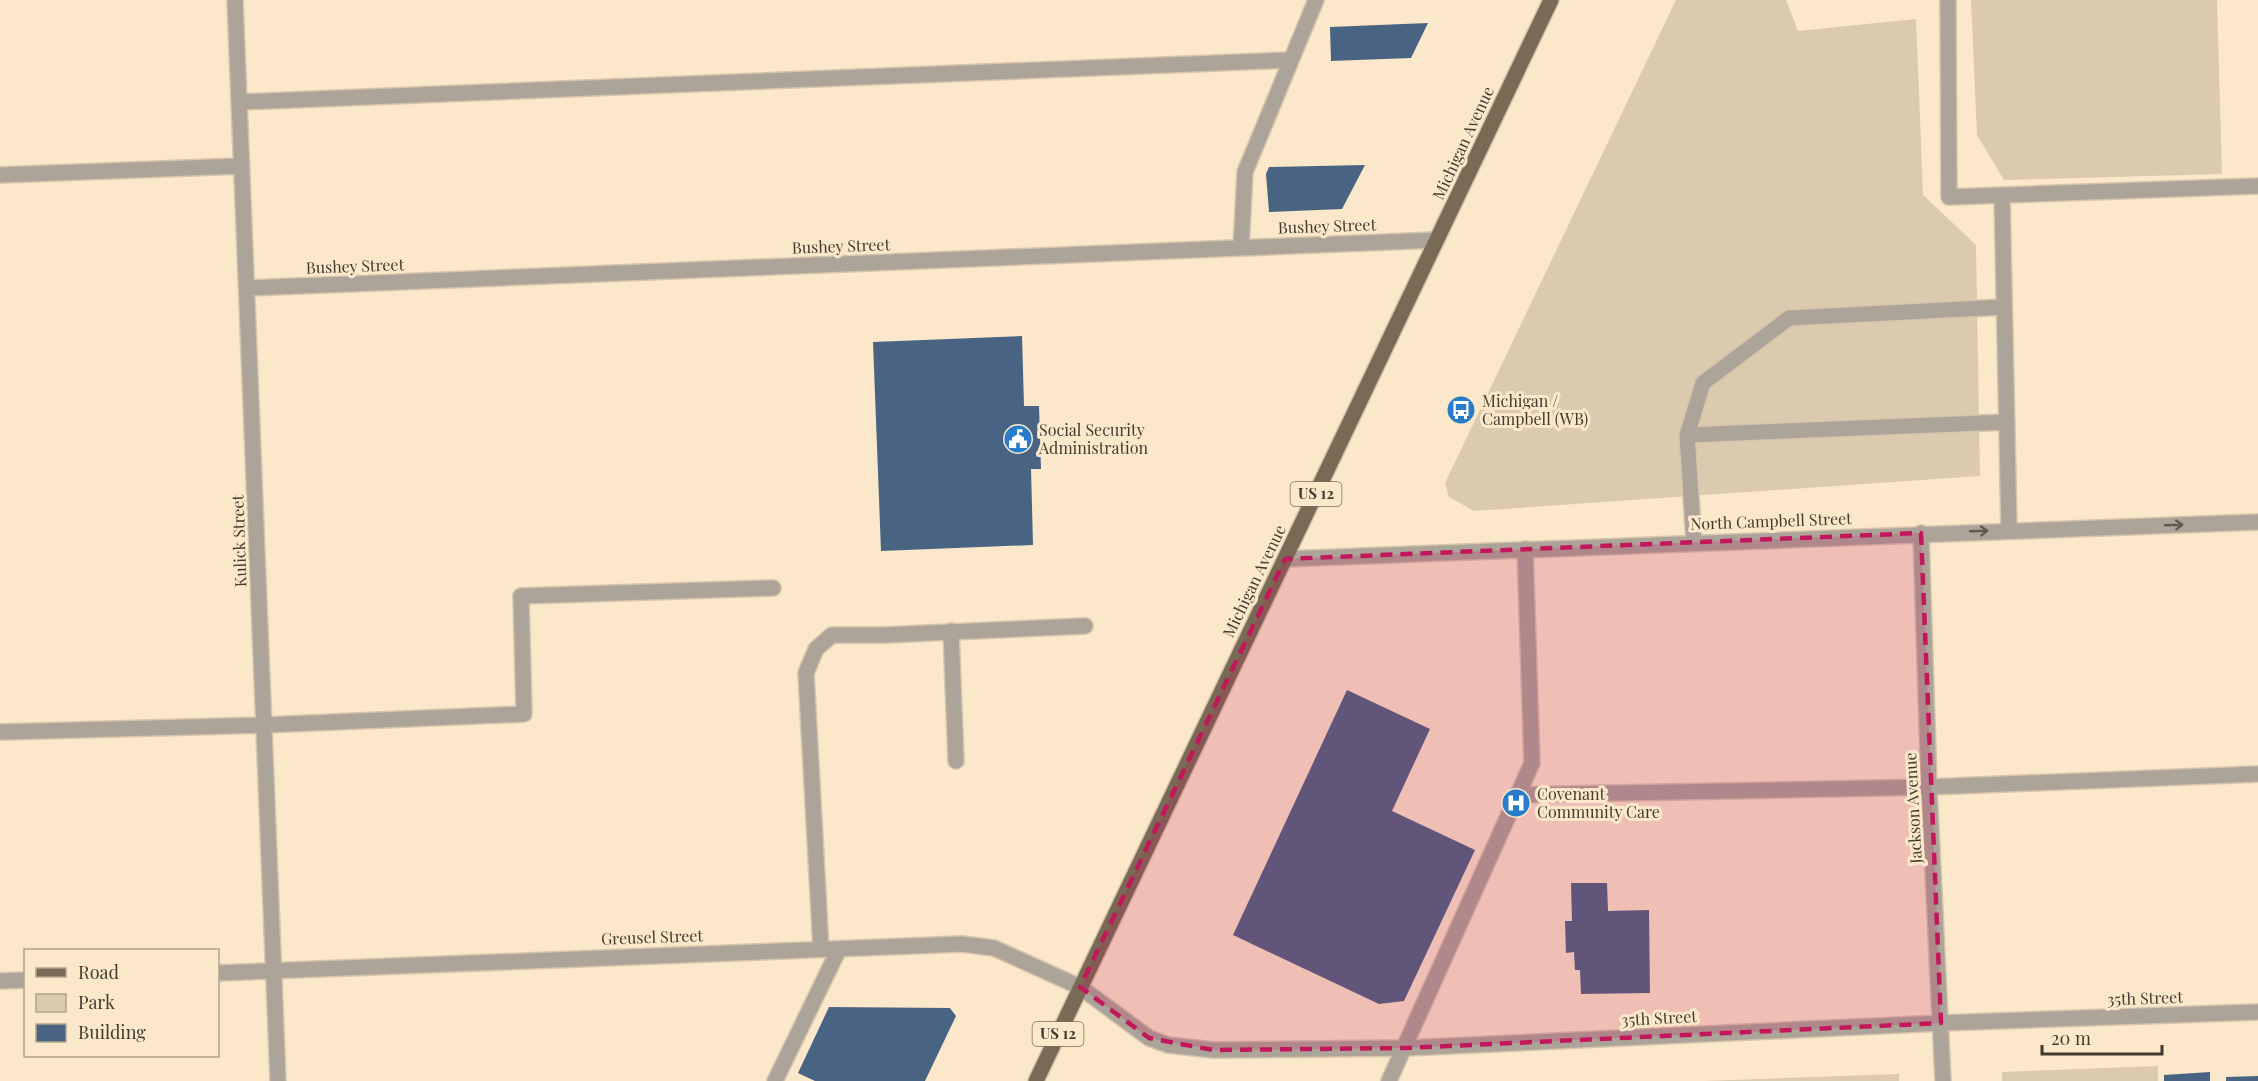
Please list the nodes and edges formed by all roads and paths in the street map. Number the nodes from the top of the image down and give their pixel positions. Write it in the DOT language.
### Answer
graph roads {
  1 [pos="235,0"];
  2 [pos="1316,0"];
  3 [pos="1551,0"];
  4 [pos="1948,0"];
  5 [pos="1290,60"];
  6 [pos="239,102"];
  7 [pos="242,166"];
  8 [pos="0,175"];
  9 [pos="2258,186"];
  10 [pos="2002,195"];
  11 [pos="1436,240"];
  12 [pos="1241,248"];
  13 [pos="247,288"];
  14 [pos="2004,307"];
  15 [pos="2007,423"];
  16 [pos="1687,435"];
  17 [pos="2258,522"];
  18 [pos="2009,530"];
  19 [pos="1921,533"];
  20 [pos="1694,542"];
  21 [pos="1525,549"];
  22 [pos="1285,559"];
  23 [pos="773,588"];
  24 [pos="1085,626"];
  25 [pos="951,631"];
  26 [pos="264,725"];
  27 [pos="0,732"];
  28 [pos="956,761"];
  29 [pos="2258,774"];
  30 [pos="1929,787"];
  31 [pos="1516,795"];
  32 [pos="839,948"];
  33 [pos="820,949"];
  34 [pos="274,970"];
  35 [pos="219,973"];
  36 [pos="24,980"];
  37 [pos="0,981"];
  38 [pos="1080,987"];
  39 [pos="2258,1012"];
  40 [pos="1941,1023"];
  41 [pos="1406,1047"];
  42 [pos="278,1081"];
  43 [pos="775,1081"];
  44 [pos="1036,1081"];
  45 [pos="1389,1081"];
  46 [pos="1943,1081"];
  1 -- 6 [label="street, Kulick Street"];
  2 -- 5 [label="street"];
  3 -- 11 [label="main road, Michigan Avenue / US 12"];
  4 -- 10 [label="street"];
  5 -- 6 [label="street"];
  5 -- 12 [label="street"];
  6 -- 7 [label="street, Kulick Street"];
  7 -- 8 [label="street"];
  7 -- 13 [label="street, Kulick Street"];
  9 -- 10 [label="street"];
  10 -- 14 [label="street"];
  11 -- 12 [label="street, Bushey Street"];
  11 -- 22 [label="main road, Michigan Avenue / US 12"];
  12 -- 13 [label="street, Bushey Street"];
  13 -- 26 [label="street, Kulick Street"];
  14 -- 15 [label="street"];
  14 -- 16 [label="street"];
  15 -- 16 [label="street"];
  15 -- 18 [label="street"];
  16 -- 20 [label="street"];
  18 -- 17 [label="street, North Campbell Street, one-way"];
  19 -- 18 [label="street, North Campbell Street, one-way"];
  19 -- 20 [label="street, North Campbell Street"];
  19 -- 30 [label="street, Jackson Avenue"];
  20 -- 21 [label="street, North Campbell Street"];
  21 -- 22 [label="street, North Campbell Street"];
  21 -- 31 [label="street"];
  22 -- 38 [label="main road, Michigan Avenue / US 12"];
  23 -- 26 [label="street"];
  24 -- 25 [label="street"];
  25 -- 28 [label="street"];
  25 -- 33 [label="street"];
  26 -- 27 [label="street"];
  26 -- 34 [label="street, Kulick Street"];
  29 -- 30 [label="street"];
  30 -- 31 [label="street"];
  30 -- 40 [label="street, Jackson Avenue"];
  31 -- 41 [label="street"];
  32 -- 33 [label="street, Greusel Street"];
  32 -- 38 [label="street, Greusel Street"];
  32 -- 43 [label="street"];
  33 -- 34 [label="street, Greusel Street"];
  34 -- 35 [label="street, Greusel Street"];
  34 -- 42 [label="street, Kulick Street"];
  36 -- 37 [label="street"];
  38 -- 41 [label="street, 35th Street"];
  38 -- 44 [label="main road, Michigan Avenue / US 12"];
  39 -- 40 [label="street, 35th Street"];
  40 -- 41 [label="street, 35th Street"];
  40 -- 46 [label="street, Jackson Avenue"];
  41 -- 45 [label="street"];
}
